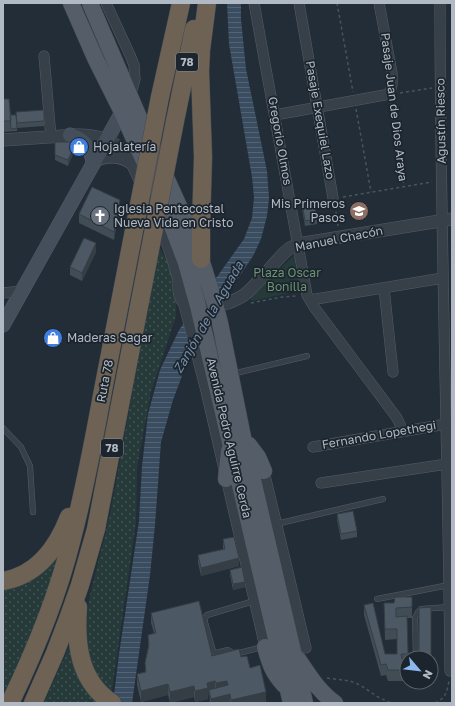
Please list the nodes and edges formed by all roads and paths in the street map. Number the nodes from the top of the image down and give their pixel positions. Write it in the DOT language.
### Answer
graph roads {
  1 [pos="71,3"];
  2 [pos="90,3"];
  3 [pos="106,3"];
  4 [pos="182,3"];
  5 [pos="200,3"];
  6 [pos="207,3"];
  7 [pos="254,3"];
  8 [pos="299,3"];
  9 [pos="379,3"];
  10 [pos="440,3"];
  11 [pos="44,56"];
  12 [pos="440,86"];
  13 [pos="390,94"];
  14 [pos="130,97"];
  15 [pos="317,107"];
  16 [pos="122,112"];
  17 [pos="275,115"];
  18 [pos="70,135"];
  19 [pos="51,137"];
  20 [pos="3,140"];
  21 [pos="106,140"];
  22 [pos="93,162"];
  23 [pos="132,164"];
  24 [pos="442,180"];
  25 [pos="404,186"];
  26 [pos="333,198"];
  27 [pos="447,220"];
  28 [pos="340,237"];
  29 [pos="298,244"];
  30 [pos="201,259"];
  31 [pos="443,278"];
  32 [pos="384,288"];
  33 [pos="22,291"];
  34 [pos="3,293"];
  35 [pos="309,297"];
  36 [pos="190,303"];
  37 [pos="250,304"];
  38 [pos="220,308"];
  39 [pos="3,325"];
  40 [pos="307,356"];
  41 [pos="393,372"];
  42 [pos="230,374"];
  43 [pos="446,424"];
  44 [pos="3,428"];
  45 [pos="403,431"];
  46 [pos="237,438"];
  47 [pos="312,447"];
  48 [pos="447,464"];
  49 [pos="88,466"];
  50 [pos="264,471"];
  51 [pos="226,479"];
  52 [pos="321,484"];
  53 [pos="383,499"];
  54 [pos="33,512"];
  55 [pos="270,525"];
  56 [pos="3,581"];
  57 [pos="80,584"];
  58 [pos="449,585"];
  59 [pos="377,599"];
  60 [pos="254,601"];
  61 [pos="449,607"];
  62 [pos="265,647"];
  63 [pos="299,650"];
  64 [pos="416,650"];
  65 [pos="450,671"];
  66 [pos="327,678"];
  67 [pos="290,696"];
  68 [pos="112,702"];
  69 [pos="10,703"];
  70 [pos="33,703"];
  71 [pos="304,703"];
  72 [pos="335,703"];
  73 [pos="391,703"];
  74 [pos="435,703"];
  1 -- 16 [label="main road, Avenida Pedro Aguirre Cerda"];
  2 -- 14 [label="main road, Avenida Pedro Aguirre Cerda"];
  3 -- 14 [label="street"];
  4 -- 49 [label="highway, Ruta 78 / 78, bridge"];
  5 -- 57 [label="highway, Ruta 78 / 78, bridge"];
  6 -- 30 [label="highway"];
  7 -- 17 [label="street, Gregorio Olmos"];
  8 -- 15 [label="street, Pasaje Exequiel Lazo"];
  9 -- 13 [label="street, Pasaje Juan de Dios Araya"];
  10 -- 12 [label="street, Agustín Riesco"];
  11 -- 19 [label="street"];
  12 -- 13 [label="path"];
  12 -- 24 [label="street, Agustín Riesco"];
  13 -- 15 [label="street"];
  13 -- 25 [label="path, Pasaje Juan de Dios Araya"];
  14 -- 16 [label="main road"];
  14 -- 30 [label="main road, Avenida Pedro Aguirre Cerda"];
  15 -- 17 [label="street"];
  15 -- 26 [label="street, Pasaje Exequiel Lazo"];
  16 -- 21 [label="main road"];
  16 -- 36 [label="main road, Avenida Pedro Aguirre Cerda"];
  17 -- 29 [label="street, Gregorio Olmos"];
  18 -- 19 [label="street"];
  18 -- 21 [label="street"];
  18 -- 22 [label="main road"];
  19 -- 20 [label="street"];
  21 -- 22 [label="main road"];
  21 -- 23 [label="street"];
  22 -- 23 [label="street"];
  22 -- 33 [label="main road"];
  23 -- 36 [label="street"];
  24 -- 25 [label="path"];
  24 -- 27 [label="street, Agustín Riesco"];
  25 -- 26 [label="path"];
  26 -- 28 [label="path"];
  27 -- 28 [label="street, Manuel Chacón"];
  27 -- 31 [label="street, Agustín Riesco"];
  28 -- 29 [label="street, Manuel Chacón"];
  29 -- 35 [label="street, Gregorio Olmos"];
  29 -- 38 [label="street, Manuel Chacón"];
  30 -- 38 [label="main road, Avenida Pedro Aguirre Cerda"];
  31 -- 32 [label="street"];
  31 -- 43 [label="street, Agustín Riesco"];
  32 -- 35 [label="street"];
  32 -- 41 [label="street"];
  33 -- 34 [label="street"];
  33 -- 39 [label="main road"];
  35 -- 37 [label="path"];
  35 -- 45 [label="street, Gregorio Olmos"];
  36 -- 38 [label="street, Manuel Chacón"];
  36 -- 46 [label="main road, Avenida Pedro Aguirre Cerda"];
  36 -- 51 [label="street, Avenida Pedro Aguirre Cerda"];
  38 -- 42 [label="main road, Avenida Pedro Aguirre Cerda"];
  40 -- 42 [label="lane"];
  42 -- 46 [label="main road, Avenida Pedro Aguirre Cerda"];
  43 -- 45 [label="street, Fernando Lopethegi"];
  43 -- 48 [label="street, Agustín Riesco"];
  44 -- 54 [label="lane"];
  45 -- 47 [label="street, Fernando Lopethegi"];
  46 -- 50 [label="main road"];
  46 -- 51 [label="main road"];
  46 -- 55 [label="main road, Avenida Pedro Aguirre Cerda"];
  46 -- 67 [label="main road, Avenida Pedro Aguirre Cerda"];
  48 -- 52 [label="street"];
  48 -- 58 [label="street, Agustín Riesco"];
  49 -- 56 [label="highway"];
  49 -- 69 [label="highway, Ruta 78 / 78"];
  50 -- 55 [label="street, Avenida Pedro Aguirre Cerda"];
  51 -- 60 [label="street, Avenida Pedro Aguirre Cerda"];
  53 -- 55 [label="lane"];
  55 -- 63 [label="main road, Avenida Pedro Aguirre Cerda"];
  57 -- 68 [label="highway"];
  57 -- 70 [label="highway, Ruta 78 / 78"];
  58 -- 59 [label="lane"];
  58 -- 61 [label="street, Agustín Riesco"];
  60 -- 62 [label="street, Avenida Pedro Aguirre Cerda"];
  60 -- 62 [label="lane"];
  61 -- 64 [label="lane"];
  61 -- 65 [label="street, Agustín Riesco"];
  62 -- 67 [label="main road"];
  63 -- 71 [label="main road, Avenida Pedro Aguirre Cerda"];
  63 -- 72 [label="main road"];
  65 -- 74 [label="path"];
  66 -- 73 [label="path"];
}
